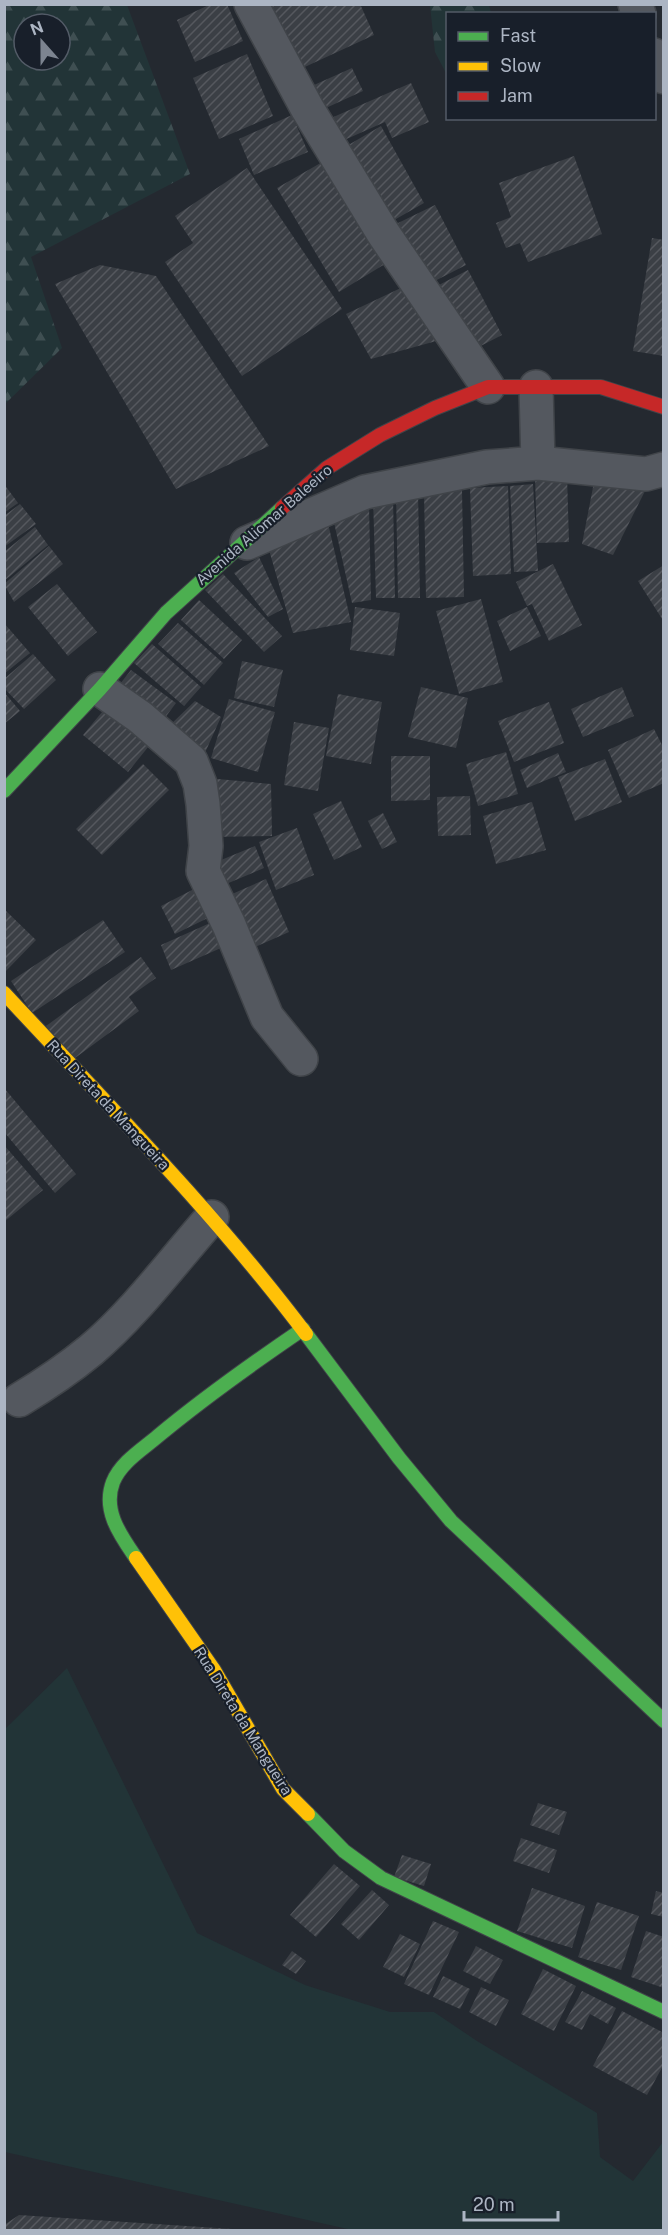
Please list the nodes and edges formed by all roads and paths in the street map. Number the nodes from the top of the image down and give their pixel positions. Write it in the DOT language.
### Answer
graph roads {
  1 [pos="250,4"];
  2 [pos="656,60"];
  3 [pos="663,77"];
  4 [pos="488,387"];
  5 [pos="536,387"];
  6 [pos="663,407"];
  7 [pos="538,463"];
  8 [pos="663,469"];
  9 [pos="234,549"];
  10 [pos="100,689"];
  11 [pos="4,790"];
  12 [pos="4,993"];
  13 [pos="301,1059"];
  14 [pos="212,1217"];
  15 [pos="303,1329"];
  16 [pos="19,1400"];
  17 [pos="663,1721"];
  18 [pos="663,2012"];
  1 -- 4 [label="street"];
  2 -- 3 [label="street"];
  4 -- 5 [label="street, Avenida Aliomar Baleeiro"];
  4 -- 9 [label="street, Avenida Aliomar Baleeiro"];
  5 -- 6 [label="street, Avenida Aliomar Baleeiro"];
  5 -- 7 [label="street"];
  7 -- 8 [label="street"];
  7 -- 9 [label="street"];
  9 -- 10 [label="street, Avenida Aliomar Baleeiro"];
  10 -- 11 [label="street, Avenida Aliomar Baleeiro"];
  10 -- 13 [label="street"];
  12 -- 14 [label="street, Rua Direta da Mangueira"];
  14 -- 15 [label="street, Rua Direta da Mangueira"];
  14 -- 16 [label="street"];
  15 -- 17 [label="street, Rua Direta da Mangueira"];
  15 -- 18 [label="street, Rua Direta da Mangueira"];
}
